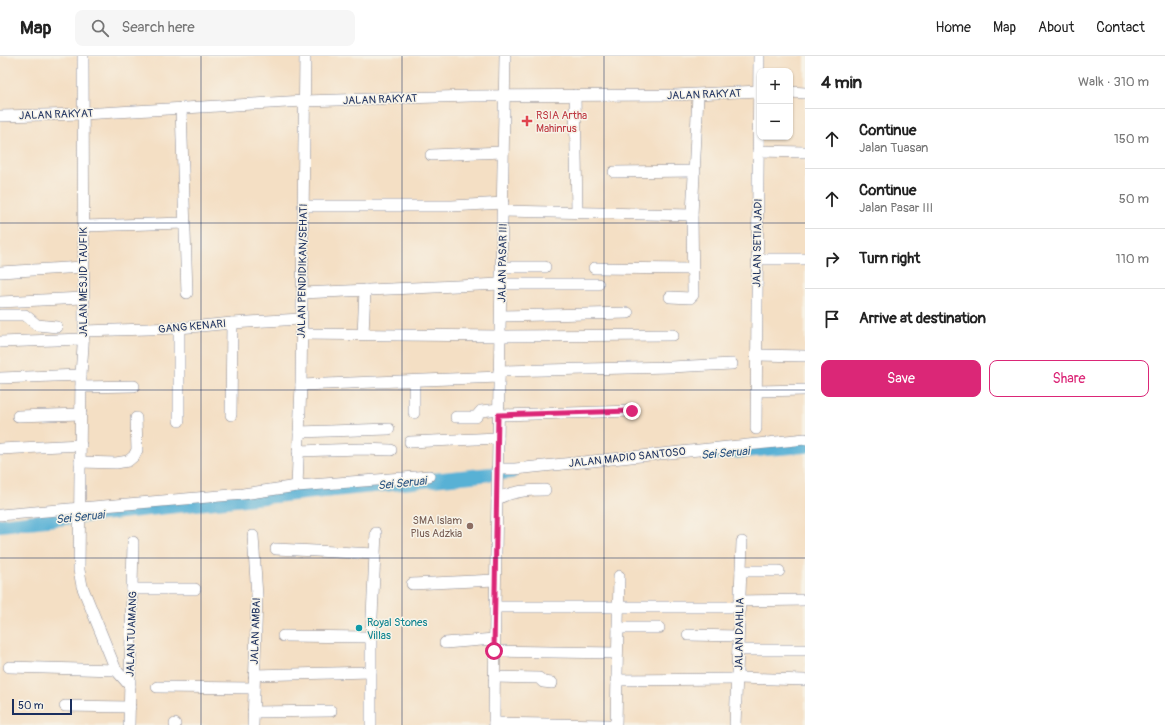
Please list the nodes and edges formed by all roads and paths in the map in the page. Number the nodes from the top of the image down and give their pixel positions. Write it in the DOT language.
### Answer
graph roads {
  1 [pos="83,56"];
  2 [pos="305,56"];
  3 [pos="505,56"];
  4 [pos="759,56"];
  5 [pos="759,68"];
  6 [pos="757,91"];
  7 [pos="793,92"];
  8 [pos="805,93"];
  9 [pos="575,95"];
  10 [pos="698,95"];
  11 [pos="504,96"];
  12 [pos="304,101"];
  13 [pos="760,104"];
  14 [pos="181,108"];
  15 [pos="82,114"];
  16 [pos="0,116"];
  17 [pos="758,151"];
  18 [pos="503,152"];
  19 [pos="805,152"];
  20 [pos="431,155"];
  21 [pos="695,171"];
  22 [pos="614,172"];
  23 [pos="304,206"];
  24 [pos="503,207"];
  25 [pos="577,212"];
  26 [pos="692,215"];
  27 [pos="185,223"];
  28 [pos="83,226"];
  29 [pos="805,259"];
  30 [pos="757,260"];
  31 [pos="83,267"];
  32 [pos="502,267"];
  33 [pos="546,267"];
  34 [pos="594,268"];
  35 [pos="692,269"];
  36 [pos="0,272"];
  37 [pos="501,284"];
  38 [pos="598,284"];
  39 [pos="364,290"];
  40 [pos="187,293"];
  41 [pos="302,293"];
  42 [pos="670,297"];
  43 [pos="84,298"];
  44 [pos="0,302"];
  45 [pos="628,314"];
  46 [pos="0,315"];
  47 [pos="500,316"];
  48 [pos="301,319"];
  49 [pos="232,323"];
  50 [pos="57,327"];
  51 [pos="179,328"];
  52 [pos="300,334"];
  53 [pos="363,334"];
  54 [pos="83,335"];
  55 [pos="673,335"];
  56 [pos="500,336"];
  57 [pos="0,342"];
  58 [pos="756,355"];
  59 [pos="805,356"];
  60 [pos="732,364"];
  61 [pos="499,374"];
  62 [pos="81,375"];
  63 [pos="0,378"];
  64 [pos="414,381"];
  65 [pos="301,385"];
  66 [pos="134,386"];
  67 [pos="81,387"];
  68 [pos="805,390"];
  69 [pos="756,391"];
  70 [pos="632,411"];
  71 [pos="499,412"];
  72 [pos="414,413"];
  73 [pos="81,414"];
  74 [pos="231,415"];
  75 [pos="18,416"];
  76 [pos="456,417"];
  77 [pos="136,418"];
  78 [pos="179,421"];
  79 [pos="389,429"];
  80 [pos="756,429"];
  81 [pos="299,432"];
  82 [pos="498,438"];
  83 [pos="805,439"];
  84 [pos="410,442"];
  85 [pos="81,445"];
  86 [pos="0,448"];
  87 [pos="391,450"];
  88 [pos="298,451"];
  89 [pos="80,462"];
  90 [pos="497,470"];
  91 [pos="429,476"];
  92 [pos="297,486"];
  93 [pos="545,490"];
  94 [pos="497,494"];
  95 [pos="80,510"];
  96 [pos="0,515"];
  97 [pos="376,533"];
  98 [pos="253,536"];
  99 [pos="133,542"];
  100 [pos="742,542"];
  101 [pos="276,549"];
  102 [pos="375,554"];
  103 [pos="740,571"];
  104 [pos="779,571"];
  105 [pos="619,576"];
  106 [pos="495,580"];
  107 [pos="412,584"];
  108 [pos="132,589"];
  109 [pos="195,589"];
  110 [pos="805,600"];
  111 [pos="739,604"];
  112 [pos="495,607"];
  113 [pos="619,607"];
  114 [pos="618,628"];
  115 [pos="659,628"];
  116 [pos="688,635"];
  117 [pos="283,636"];
  118 [pos="738,636"];
  119 [pos="371,637"];
  120 [pos="494,639"];
  121 [pos="446,643"];
  122 [pos="738,650"];
  123 [pos="805,650"];
  124 [pos="494,651"];
  125 [pos="617,653"];
  126 [pos="9,667"];
  127 [pos="116,670"];
  128 [pos="371,672"];
  129 [pos="254,675"];
  130 [pos="494,677"];
  131 [pos="738,678"];
  132 [pos="616,680"];
  133 [pos="805,680"];
  134 [pos="552,683"];
  135 [pos="130,686"];
  136 [pos="158,687"];
  137 [pos="254,688"];
  138 [pos="65,706"];
  139 [pos="130,707"];
  140 [pos="330,711"];
  141 [pos="253,712"];
  142 [pos="494,724"];
  143 [pos="129,725"];
  144 [pos="253,725"];
  145 [pos="371,725"];
  146 [pos="608,725"];
  147 [pos="616,725"];
  148 [pos="736,725"];
  1 -- 15 [label="street, JALAN MESJID TAUFIK"];
  2 -- 12 [label="street, JALAN PENDIDIKAN/SEHATI"];
  3 -- 11 [label="street, JALAN PASAR III"];
  4 -- 5 [label="street, JALAN SETIA JADI"];
  6 -- 10 [label="street, JALAN RAKYAT"];
  7 -- 8 [label="street"];
  9 -- 10 [label="street, JALAN RAKYAT"];
  9 -- 11 [label="street, JALAN RAKYAT"];
  9 -- 25 [label="street"];
  10 -- 21 [label="street"];
  11 -- 12 [label="street, JALAN RAKYAT"];
  11 -- 18 [label="street, JALAN PASAR III"];
  12 -- 14 [label="street, JALAN RAKYAT"];
  12 -- 23 [label="street, JALAN PENDIDIKAN/SEHATI"];
  13 -- 17 [label="street, JALAN SETIA JADI"];
  14 -- 15 [label="street, JALAN RAKYAT"];
  14 -- 27 [label="street"];
  15 -- 16 [label="street, JALAN RAKYAT"];
  15 -- 28 [label="street, JALAN MESJID TAUFIK"];
  17 -- 19 [label="street"];
  17 -- 30 [label="street, JALAN SETIA JADI"];
  18 -- 20 [label="street"];
  18 -- 24 [label="street, JALAN PASAR III"];
  21 -- 22 [label="street"];
  21 -- 26 [label="street"];
  23 -- 24 [label="street"];
  23 -- 41 [label="street, JALAN PENDIDIKAN/SEHATI"];
  24 -- 25 [label="street"];
  24 -- 32 [label="street, JALAN PASAR III"];
  25 -- 26 [label="street"];
  26 -- 35 [label="street"];
  27 -- 28 [label="street"];
  27 -- 40 [label="street"];
  28 -- 31 [label="street, JALAN MESJID TAUFIK"];
  29 -- 30 [label="street"];
  30 -- 58 [label="street, JALAN SETIA JADI"];
  31 -- 36 [label="street"];
  31 -- 43 [label="street, JALAN MESJID TAUFIK"];
  32 -- 33 [label="street"];
  32 -- 37 [label="street, JALAN PASAR III"];
  34 -- 35 [label="street"];
  35 -- 42 [label="street"];
  37 -- 38 [label="street"];
  37 -- 39 [label="street"];
  37 -- 47 [label="street, JALAN PASAR III"];
  39 -- 41 [label="street"];
  39 -- 53 [label="street"];
  41 -- 48 [label="street, JALAN PENDIDIKAN/SEHATI"];
  43 -- 44 [label="street"];
  43 -- 54 [label="street, JALAN MESJID TAUFIK"];
  45 -- 47 [label="street"];
  46 -- 50 [label="street"];
  47 -- 56 [label="street, JALAN PASAR III"];
  48 -- 49 [label="street, GANG KENARI"];
  48 -- 52 [label="street, JALAN PENDIDIKAN/SEHATI"];
  49 -- 51 [label="street, GANG KENARI"];
  49 -- 74 [label="street"];
  51 -- 54 [label="street, GANG KENARI"];
  51 -- 78 [label="street"];
  52 -- 53 [label="street"];
  52 -- 65 [label="street, JALAN PENDIDIKAN/SEHATI"];
  53 -- 56 [label="street"];
  54 -- 57 [label="street, GANG KENARI"];
  54 -- 62 [label="street, JALAN MESJID TAUFIK"];
  55 -- 56 [label="street"];
  56 -- 61 [label="street, JALAN PASAR III"];
  58 -- 59 [label="street"];
  58 -- 69 [label="street, JALAN SETIA JADI"];
  60 -- 61 [label="street"];
  61 -- 64 [label="street"];
  61 -- 71 [label="street, JALAN PASAR III"];
  62 -- 63 [label="street"];
  62 -- 67 [label="street, JALAN MESJID TAUFIK"];
  64 -- 65 [label="street"];
  64 -- 72 [label="street"];
  65 -- 81 [label="street, JALAN PENDIDIKAN/SEHATI"];
  66 -- 67 [label="street"];
  67 -- 73 [label="street, JALAN MESJID TAUFIK"];
  68 -- 69 [label="street"];
  69 -- 80 [label="street, JALAN SETIA JADI"];
  70 -- 71 [label="street"];
  71 -- 76 [label="street"];
  71 -- 82 [label="street, JALAN PASAR III"];
  73 -- 75 [label="street"];
  73 -- 85 [label="street, JALAN MESJID TAUFIK"];
  77 -- 89 [label="street"];
  79 -- 81 [label="street"];
  81 -- 88 [label="street, JALAN PENDIDIKAN/SEHATI"];
  82 -- 84 [label="street"];
  82 -- 90 [label="street, JALAN PASAR III"];
  83 -- 90 [label="street, JALAN MADIO SANTOSO"];
  85 -- 86 [label="street"];
  85 -- 89 [label="street, JALAN MESJID TAUFIK"];
  87 -- 88 [label="street"];
  88 -- 92 [label="street, JALAN PENDIDIKAN/SEHATI"];
  89 -- 95 [label="street, JALAN MESJID TAUFIK"];
  90 -- 94 [label="street, JALAN PASAR III"];
  91 -- 92 [label="street"];
  92 -- 95 [label="street"];
  93 -- 94 [label="street"];
  94 -- 106 [label="street, JALAN PASAR III"];
  95 -- 96 [label="street"];
  95 -- 127 [label="street, JALAN MESJID TAUFIK"];
  97 -- 102 [label="street"];
  98 -- 129 [label="street, JALAN AMBAI"];
  99 -- 108 [label="street, JALAN TUAMANG"];
  100 -- 103 [label="street, JALAN DAHLIA"];
  101 -- 102 [label="street"];
  102 -- 119 [label="street"];
  103 -- 104 [label="street"];
  103 -- 111 [label="street, JALAN DAHLIA"];
  105 -- 113 [label="street"];
  106 -- 107 [label="street"];
  106 -- 112 [label="street, JALAN PASAR III"];
  108 -- 109 [label="street"];
  108 -- 135 [label="street, JALAN TUAMANG"];
  110 -- 111 [label="street"];
  111 -- 113 [label="street"];
  111 -- 118 [label="street, JALAN DAHLIA"];
  112 -- 113 [label="street"];
  112 -- 120 [label="street, JALAN PASAR III"];
  113 -- 114 [label="street"];
  114 -- 115 [label="street"];
  114 -- 125 [label="street"];
  116 -- 118 [label="street"];
  117 -- 119 [label="street"];
  118 -- 122 [label="street, JALAN DAHLIA"];
  119 -- 128 [label="street"];
  120 -- 121 [label="street"];
  120 -- 124 [label="street, JALAN PASAR III"];
  122 -- 123 [label="street"];
  122 -- 131 [label="street, JALAN DAHLIA"];
  124 -- 125 [label="street"];
  124 -- 130 [label="street, JALAN PASAR III"];
  125 -- 132 [label="street"];
  126 -- 127 [label="street"];
  127 -- 135 [label="street, JALAN MESJID TAUFIK"];
  128 -- 129 [label="street"];
  128 -- 145 [label="street"];
  129 -- 137 [label="street, JALAN AMBAI"];
  130 -- 134 [label="street"];
  130 -- 142 [label="street, JALAN PASAR III"];
  131 -- 132 [label="street"];
  131 -- 133 [label="street"];
  131 -- 148 [label="street, JALAN DAHLIA"];
  132 -- 147 [label="street"];
  135 -- 139 [label="street, JALAN TUAMANG"];
  136 -- 137 [label="street"];
  137 -- 141 [label="street, JALAN AMBAI"];
  138 -- 139 [label="street"];
  139 -- 143 [label="street, JALAN TUAMANG"];
  140 -- 141 [label="street"];
  141 -- 144 [label="street, JALAN AMBAI"];
  142 -- 146 [label="street"];
}
